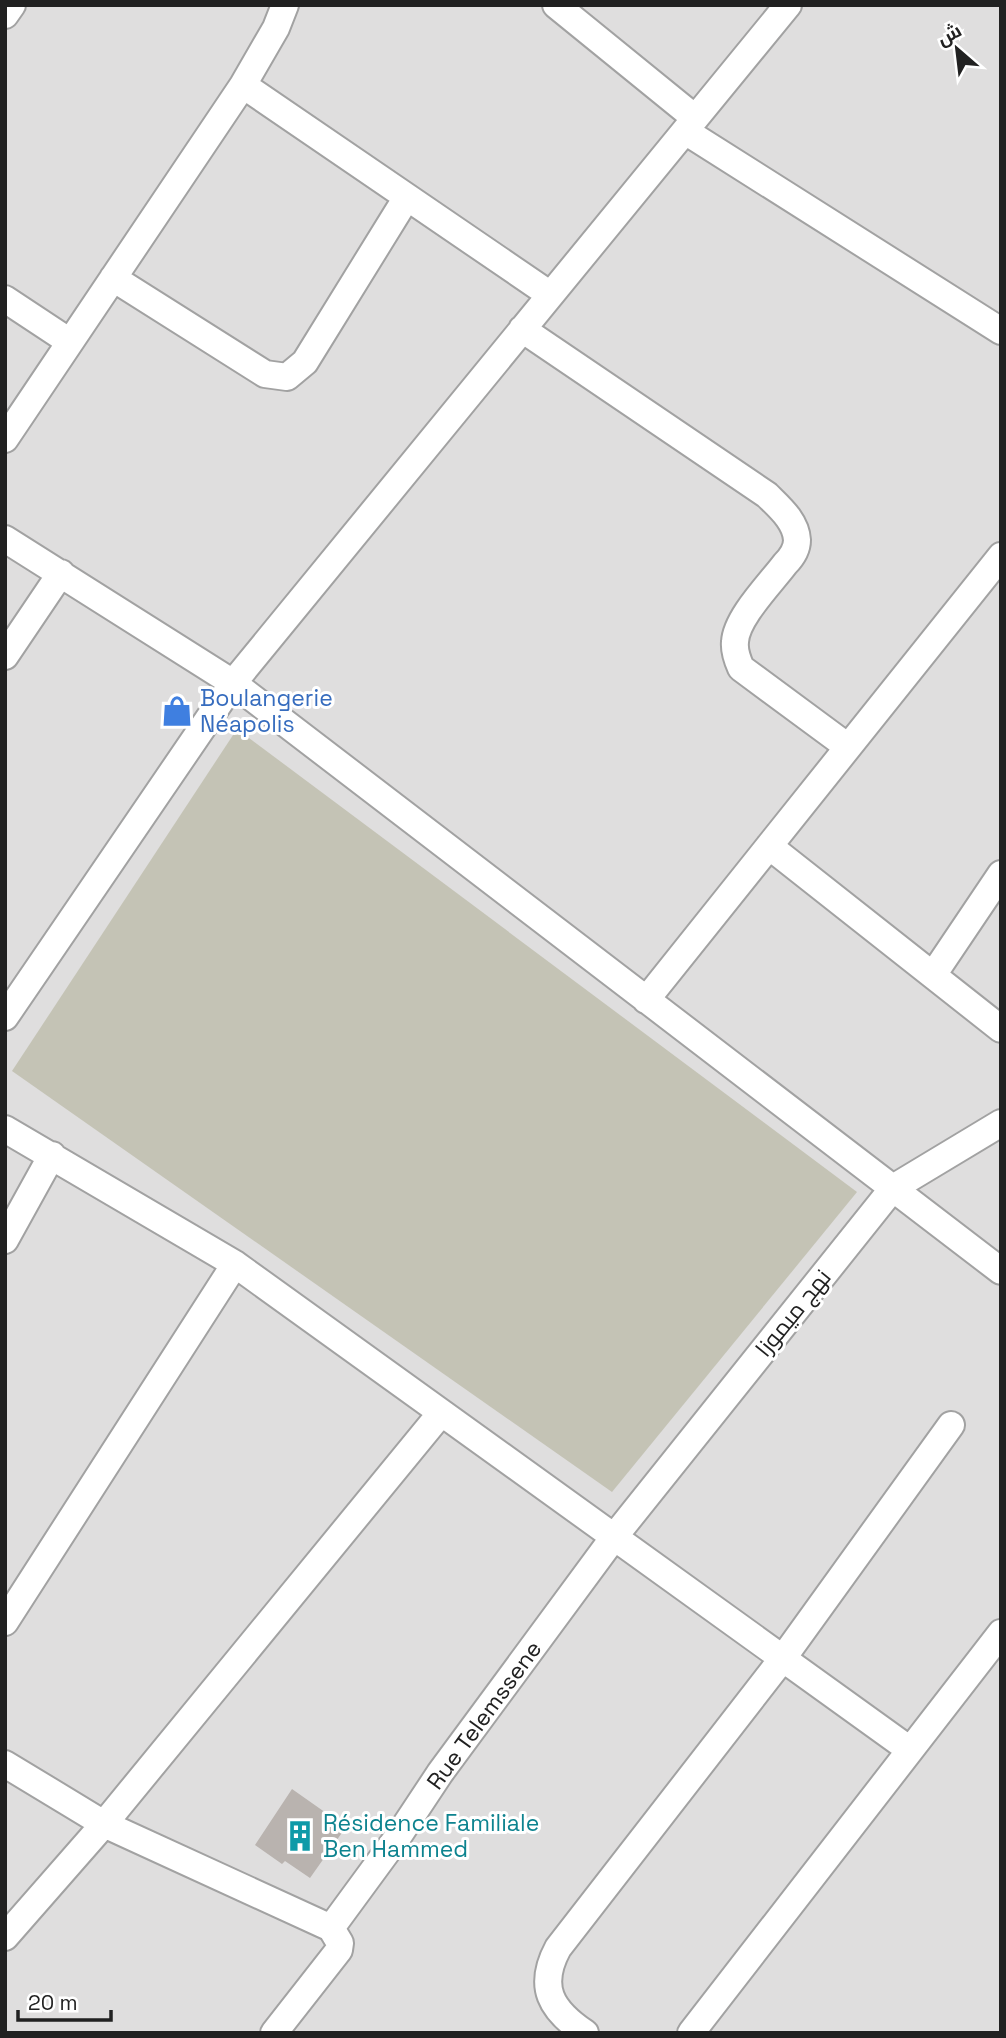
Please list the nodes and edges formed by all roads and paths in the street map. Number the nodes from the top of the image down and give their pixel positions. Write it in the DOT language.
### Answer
graph roads {
  1 [pos="12,5"];
  2 [pos="285,5"];
  3 [pos="556,5"];
  4 [pos="788,5"];
  5 [pos="5,15"];
  6 [pos="243,85"];
  7 [pos="690,124"];
  8 [pos="407,197"];
  9 [pos="113,278"];
  10 [pos="549,294"];
  11 [pos="5,299"];
  12 [pos="522,329"];
  13 [pos="1001,331"];
  14 [pos="70,342"];
  15 [pos="5,439"];
  16 [pos="5,539"];
  17 [pos="1001,556"];
  18 [pos="61,573"];
  19 [pos="5,656"];
  20 [pos="233,683"];
  21 [pos="848,747"];
  22 [pos="769,846"];
  23 [pos="1001,874"];
  24 [pos="933,975"];
  25 [pos="646,1000"];
  26 [pos="5,1017"];
  27 [pos="1001,1030"];
  28 [pos="1001,1123"];
  29 [pos="5,1129"];
  30 [pos="52,1155"];
  31 [pos="892,1188"];
  32 [pos="5,1240"];
  33 [pos="235,1264"];
  34 [pos="1001,1271"];
  35 [pos="442,1413"];
  36 [pos="951,1425"];
  37 [pos="614,1538"];
  38 [pos="5,1622"];
  39 [pos="1001,1633"];
  40 [pos="783,1658"];
  41 [pos="910,1750"];
  42 [pos="5,1764"];
  43 [pos="104,1824"];
  44 [pos="331,1928"];
  45 [pos="5,1937"];
  46 [pos="274,2033"];
  47 [pos="585,2033"];
  48 [pos="691,2033"];
  1 -- 5 [label="street"];
  2 -- 6 [label="street"];
  3 -- 7 [label="street"];
  4 -- 7 [label="street"];
  6 -- 8 [label="street"];
  6 -- 9 [label="street"];
  7 -- 10 [label="street"];
  7 -- 13 [label="street"];
  8 -- 9 [label="street"];
  8 -- 10 [label="street"];
  9 -- 14 [label="street"];
  10 -- 12 [label="street"];
  11 -- 14 [label="street"];
  12 -- 20 [label="street"];
  12 -- 21 [label="street"];
  14 -- 15 [label="street"];
  16 -- 18 [label="street"];
  17 -- 21 [label="street"];
  18 -- 19 [label="street"];
  18 -- 20 [label="street"];
  20 -- 25 [label="street"];
  20 -- 26 [label="street"];
  21 -- 22 [label="street"];
  22 -- 24 [label="street"];
  22 -- 25 [label="street"];
  23 -- 24 [label="street"];
  24 -- 27 [label="street"];
  25 -- 31 [label="street"];
  28 -- 31 [label="street, نهج ميموزا"];
  29 -- 30 [label="street"];
  30 -- 32 [label="street"];
  30 -- 33 [label="street"];
  31 -- 34 [label="street"];
  31 -- 37 [label="street, نهج ميموزا"];
  33 -- 35 [label="street"];
  33 -- 38 [label="street"];
  35 -- 37 [label="street"];
  35 -- 43 [label="street"];
  36 -- 40 [label="street"];
  37 -- 40 [label="street"];
  37 -- 44 [label="street, Rue Telemssene"];
  39 -- 41 [label="street"];
  40 -- 41 [label="street"];
  40 -- 47 [label="street"];
  41 -- 48 [label="street"];
  42 -- 43 [label="street"];
  43 -- 44 [label="street"];
  43 -- 45 [label="street"];
  44 -- 46 [label="street"];
}
